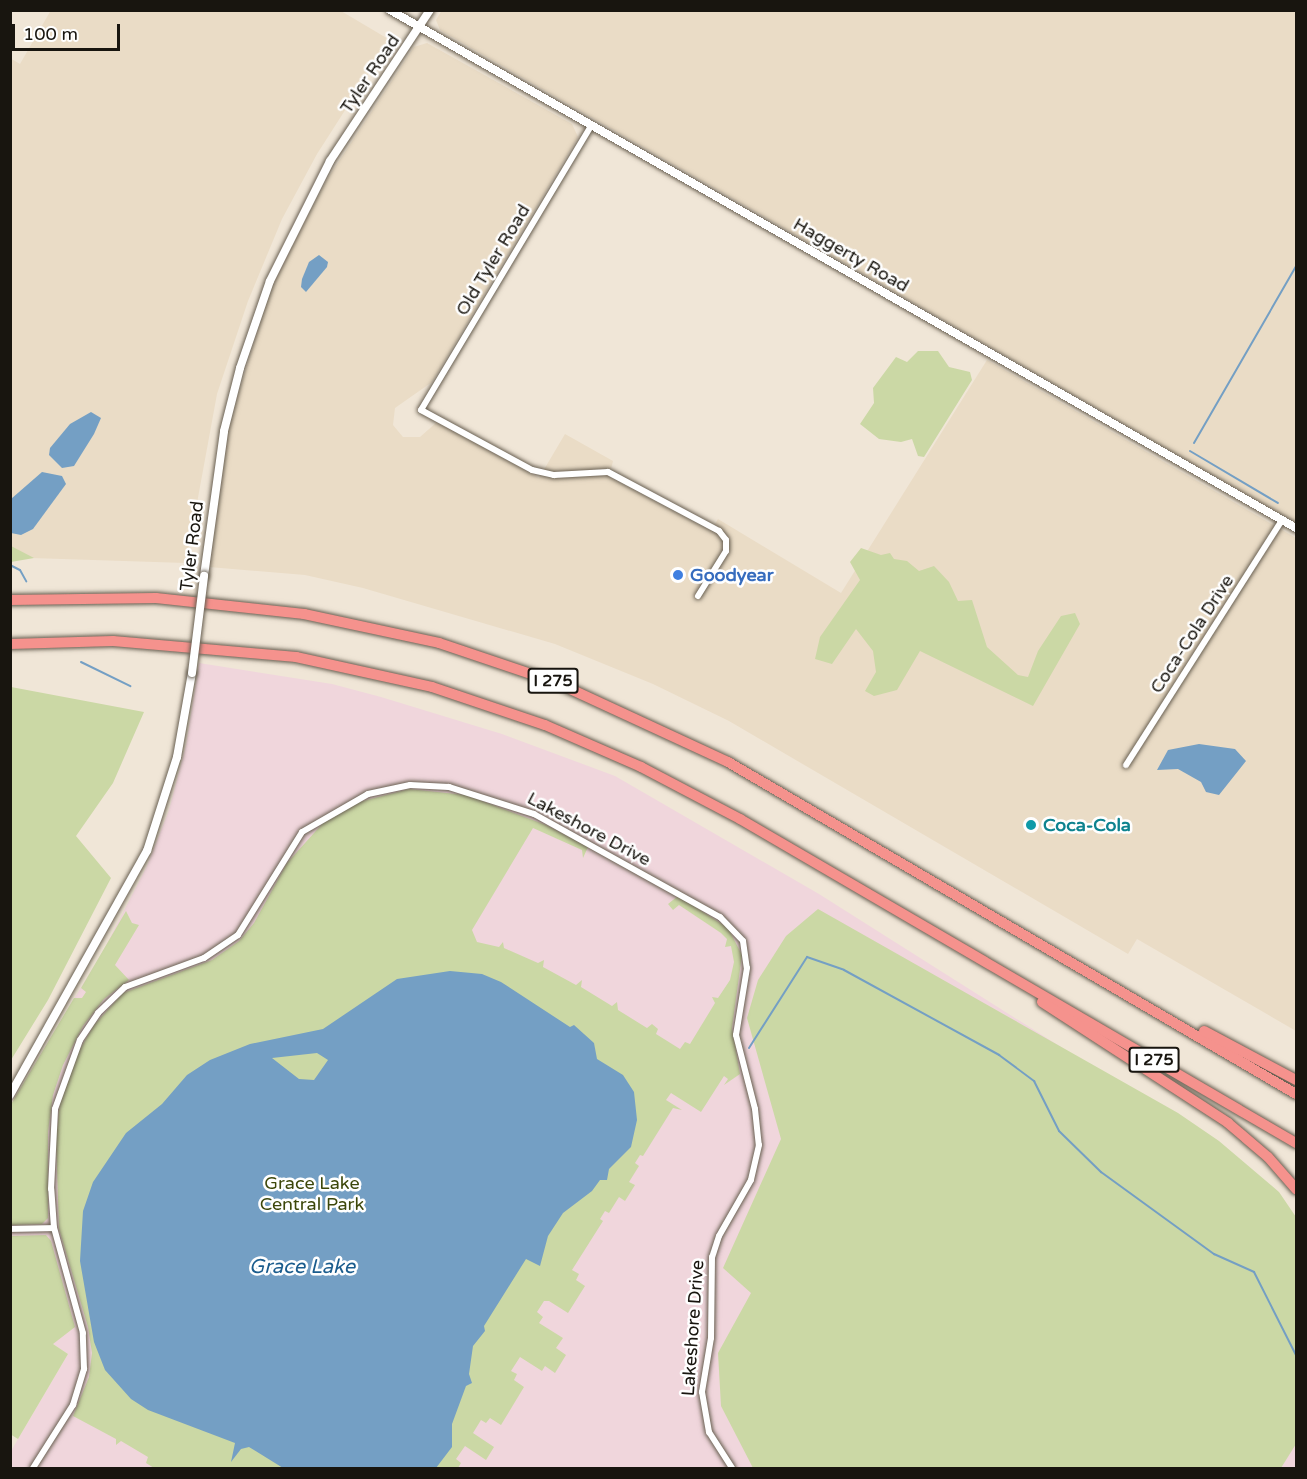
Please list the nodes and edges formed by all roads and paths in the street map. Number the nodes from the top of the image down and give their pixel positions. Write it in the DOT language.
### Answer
graph roads {
  1 [pos="390,10"];
  2 [pos="430,10"];
  3 [pos="419,28"];
  4 [pos="591,126"];
  5 [pos="1282,520"];
  6 [pos="1296,528"];
  7 [pos="698,596"];
  8 [pos="10,600"];
  9 [pos="10,644"];
  10 [pos="1126,765"];
  11 [pos="1010,977"];
  12 [pos="1116,988"];
  13 [pos="1296,1080"];
  14 [pos="1296,1094"];
  15 [pos="10,1095"];
  16 [pos="1296,1143"];
  17 [pos="1296,1189"];
  18 [pos="54,1228"];
  19 [pos="10,1229"];
  20 [pos="33,1468"];
  21 [pos="732,1468"];
  1 -- 3 [label="main road, Haggerty Road"];
  2 -- 3 [label="street, Tyler Road"];
  3 -- 4 [label="main road, Haggerty Road"];
  3 -- 15 [label="street, Tyler Road, bridge"];
  4 -- 5 [label="main road, Haggerty Road"];
  4 -- 7 [label="street, Old Tyler Road"];
  5 -- 6 [label="main road, Haggerty Road"];
  5 -- 10 [label="street, Coca-Cola Drive"];
  8 -- 12 [label="highway, I 275"];
  9 -- 11 [label="highway, I 275"];
  11 -- 16 [label="highway, I 275"];
  11 -- 17 [label="highway"];
  12 -- 13 [label="highway"];
  12 -- 14 [label="highway, I 275"];
  18 -- 19 [label="street"];
  18 -- 20 [label="street, Lakeshore Drive"];
  18 -- 21 [label="street, Lakeshore Drive"];
}
